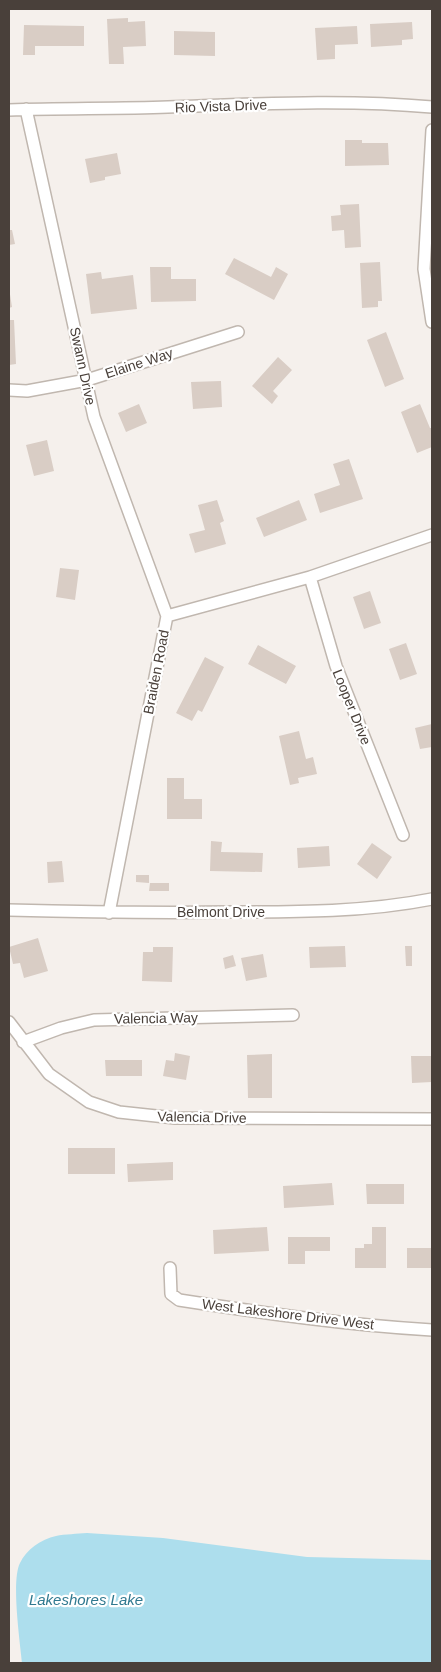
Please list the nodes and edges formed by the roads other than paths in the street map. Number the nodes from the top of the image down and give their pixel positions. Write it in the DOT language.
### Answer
graph roads {
  1 [pos="432,107"];
  2 [pos="26,109"];
  3 [pos="9,110"];
  4 [pos="432,130"];
  5 [pos="432,322"];
  6 [pos="238,332"];
  7 [pos="86,380"];
  8 [pos="9,390"];
  9 [pos="432,535"];
  10 [pos="310,577"];
  11 [pos="167,616"];
  12 [pos="403,835"];
  13 [pos="432,899"];
  14 [pos="9,910"];
  15 [pos="109,913"];
  16 [pos="292,1016"];
  17 [pos="9,1022"];
  18 [pos="24,1042"];
  19 [pos="432,1119"];
  20 [pos="170,1268"];
  21 [pos="432,1330"];
  1 -- 2 [label="street, Rio Vista Drive"];
  2 -- 3 [label="street, Rio Vista Drive"];
  2 -- 7 [label="street, Swann Drive"];
  4 -- 5 [label="street"];
  6 -- 7 [label="street, Elaine Way"];
  7 -- 8 [label="street, Elaine Way"];
  7 -- 11 [label="street, Swann Drive"];
  9 -- 10 [label="street, Braiden Road"];
  10 -- 11 [label="street, Braiden Road"];
  10 -- 12 [label="street, Looper Drive"];
  11 -- 15 [label="street, Braiden Road"];
  13 -- 15 [label="street, Belmont Drive"];
  14 -- 15 [label="street, Belmont Drive"];
  16 -- 18 [label="street, Valencia Way"];
  17 -- 18 [label="street, Valencia Drive"];
  18 -- 19 [label="street, Valencia Drive"];
  20 -- 21 [label="street, West Lakeshore Drive West"];
}
